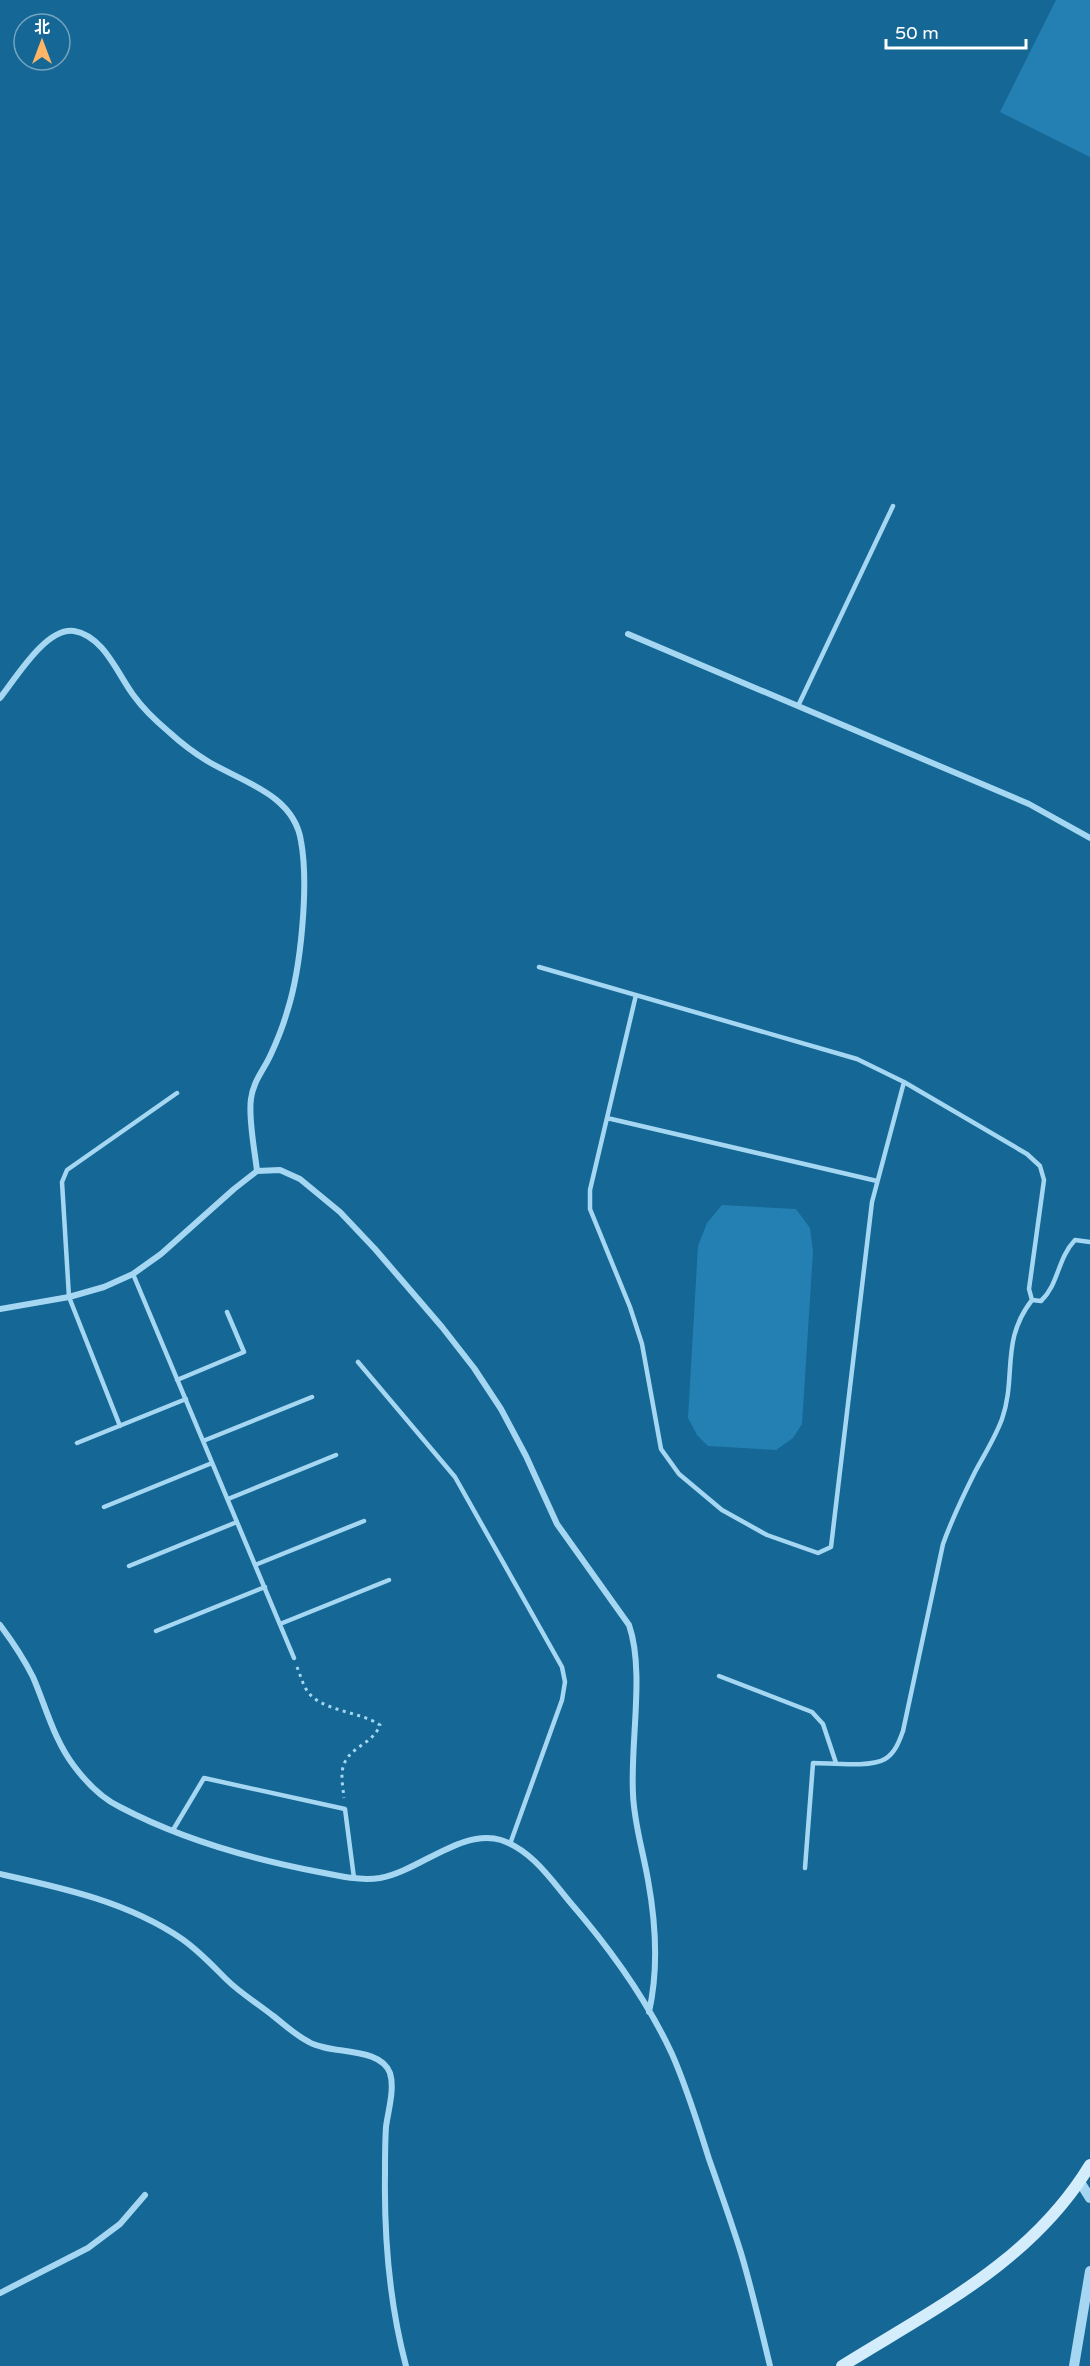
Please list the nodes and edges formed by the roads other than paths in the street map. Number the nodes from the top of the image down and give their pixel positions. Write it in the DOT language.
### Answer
graph roads {
  1 [pos="893,506"];
  2 [pos="628,634"];
  3 [pos="0,698"];
  4 [pos="798,706"];
  5 [pos="1090,838"];
  6 [pos="538,967"];
  7 [pos="636,995"];
  8 [pos="904,1082"];
  9 [pos="177,1093"];
  10 [pos="607,1118"];
  11 [pos="257,1171"];
  12 [pos="877,1181"];
  13 [pos="1090,1242"];
  14 [pos="133,1274"];
  15 [pos="69,1297"];
  16 [pos="1032,1300"];
  17 [pos="0,1309"];
  18 [pos="227,1312"];
  19 [pos="358,1362"];
  20 [pos="177,1380"];
  21 [pos="312,1397"];
  22 [pos="186,1400"];
  23 [pos="120,1426"];
  24 [pos="203,1441"];
  25 [pos="77,1443"];
  26 [pos="336,1455"];
  27 [pos="212,1463"];
  28 [pos="228,1499"];
  29 [pos="104,1507"];
  30 [pos="364,1521"];
  31 [pos="237,1522"];
  32 [pos="255,1565"];
  33 [pos="129,1566"];
  34 [pos="389,1580"];
  35 [pos="264,1587"];
  36 [pos="280,1624"];
  37 [pos="0,1625"];
  38 [pos="156,1631"];
  39 [pos="294,1658"];
  40 [pos="719,1677"];
  41 [pos="836,1763"];
  42 [pos="173,1830"];
  43 [pos="510,1844"];
  44 [pos="805,1868"];
  45 [pos="0,1874"];
  46 [pos="354,1878"];
  47 [pos="649,2012"];
  48 [pos="1090,2165"];
  49 [pos="1080,2182"];
  50 [pos="145,2195"];
  51 [pos="1090,2198"];
  52 [pos="1090,2271"];
  53 [pos="0,2293"];
  54 [pos="406,2366"];
  55 [pos="770,2366"];
  56 [pos="842,2366"];
  57 [pos="1074,2366"];
  1 -- 4 [label="lane"];
  2 -- 4 [label="street"];
  3 -- 11 [label="street"];
  4 -- 5 [label="street"];
  6 -- 7 [label="lane"];
  7 -- 8 [label="lane"];
  7 -- 10 [label="lane"];
  8 -- 12 [label="lane"];
  8 -- 16 [label="lane"];
  9 -- 15 [label="lane"];
  10 -- 12 [label="lane"];
  10 -- 12 [label="lane"];
  11 -- 14 [label="street"];
  11 -- 47 [label="street"];
  13 -- 16 [label="lane"];
  14 -- 15 [label="street"];
  14 -- 20 [label="lane"];
  15 -- 17 [label="street"];
  15 -- 23 [label="lane"];
  16 -- 41 [label="lane"];
  18 -- 20 [label="lane"];
  19 -- 43 [label="lane"];
  20 -- 22 [label="lane"];
  21 -- 24 [label="lane"];
  22 -- 23 [label="lane"];
  22 -- 24 [label="lane"];
  23 -- 25 [label="lane"];
  24 -- 27 [label="lane"];
  26 -- 28 [label="lane"];
  27 -- 28 [label="lane"];
  27 -- 29 [label="lane"];
  28 -- 31 [label="lane"];
  30 -- 32 [label="lane"];
  31 -- 32 [label="lane"];
  31 -- 33 [label="lane"];
  32 -- 35 [label="lane"];
  34 -- 36 [label="lane"];
  35 -- 36 [label="lane"];
  35 -- 38 [label="lane"];
  36 -- 39 [label="lane"];
  37 -- 42 [label="street"];
  40 -- 41 [label="lane"];
  41 -- 44 [label="lane"];
  42 -- 46 [label="street"];
  42 -- 46 [label="lane"];
  43 -- 46 [label="street"];
  43 -- 47 [label="street"];
  45 -- 54 [label="street"];
  47 -- 55 [label="street"];
  48 -- 49 [label="main road"];
  49 -- 51 [label="street"];
  49 -- 56 [label="main road"];
  50 -- 53 [label="street"];
  52 -- 57 [label="street"];
}
